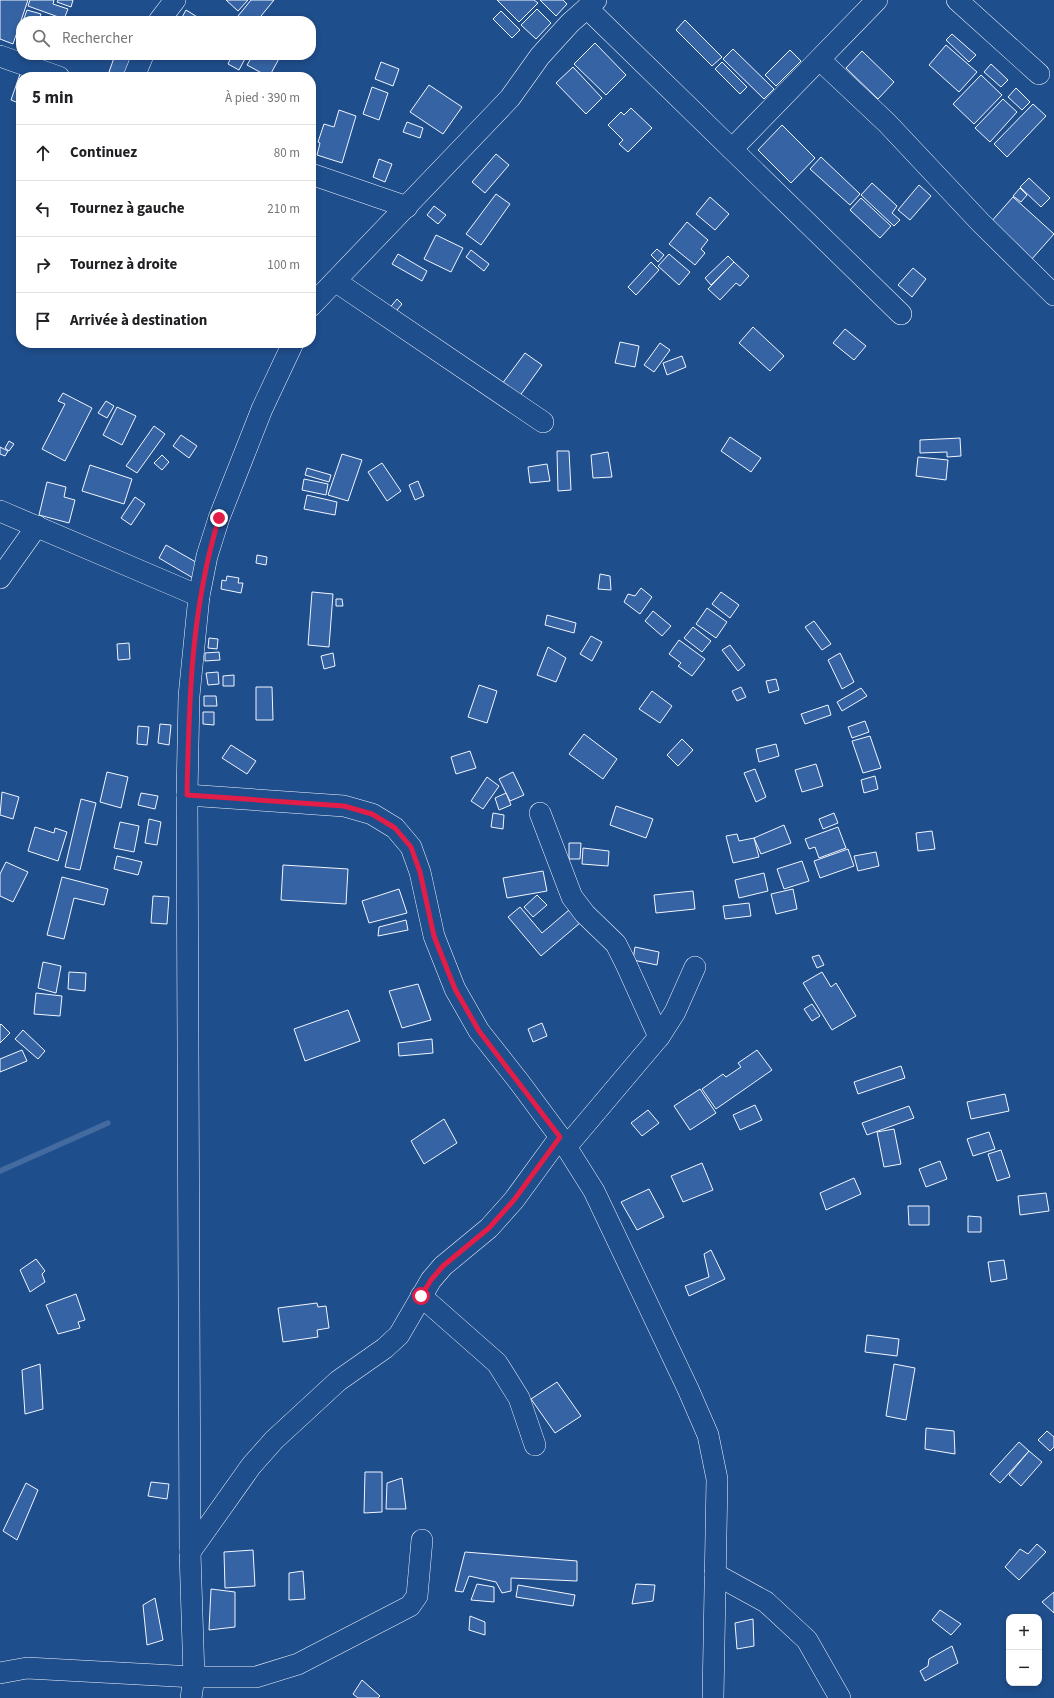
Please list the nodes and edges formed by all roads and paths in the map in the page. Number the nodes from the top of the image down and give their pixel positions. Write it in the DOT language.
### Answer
graph roads {
  1 [pos="175,0"];
  2 [pos="877,0"];
  3 [pos="957,0"];
  4 [pos="591,4"];
  5 [pos="163,16"];
  6 [pos="0,56"];
  7 [pos="141,60"];
  8 [pos="820,60"];
  9 [pos="45,72"];
  10 [pos="136,72"];
  11 [pos="1039,74"];
  12 [pos="732,150"];
  13 [pos="316,176"];
  14 [pos="407,207"];
  15 [pos="334,281"];
  16 [pos="1054,295"];
  17 [pos="316,301"];
  18 [pos="901,314"];
  19 [pos="291,348"];
  20 [pos="543,422"];
  21 [pos="0,511"];
  22 [pos="38,526"];
  23 [pos="0,578"];
  24 [pos="200,596"];
  25 [pos="187,795"];
  26 [pos="540,813"];
  27 [pos="695,967"];
  28 [pos="658,1036"];
  29 [pos="564,1142"];
  30 [pos="421,1296"];
  31 [pos="535,1445"];
  32 [pos="422,1540"];
  33 [pos="190,1552"];
  34 [pos="715,1574"];
  35 [pos="0,1673"];
  36 [pos="194,1677"];
  37 [pos="191,1698"];
  38 [pos="713,1698"];
  39 [pos="840,1698"];
  1 -- 5 [label="street"];
  2 -- 8 [label="street"];
  3 -- 11 [label="street"];
  4 -- 12 [label="street"];
  4 -- 14 [label="street"];
  6 -- 9 [label="street"];
  7 -- 10 [label="street"];
  8 -- 12 [label="street"];
  8 -- 16 [label="street"];
  12 -- 18 [label="street"];
  13 -- 14 [label="street"];
  14 -- 15 [label="street"];
  15 -- 17 [label="street"];
  15 -- 20 [label="street"];
  19 -- 24 [label="street"];
  21 -- 22 [label="street"];
  22 -- 23 [label="street"];
  22 -- 24 [label="street"];
  24 -- 25 [label="street"];
  25 -- 29 [label="street"];
  25 -- 33 [label="street"];
  26 -- 28 [label="street"];
  27 -- 28 [label="street"];
  28 -- 29 [label="street"];
  29 -- 30 [label="street"];
  29 -- 34 [label="street"];
  30 -- 31 [label="street"];
  30 -- 33 [label="street"];
  32 -- 36 [label="street"];
  33 -- 36 [label="street"];
  34 -- 38 [label="street"];
  34 -- 39 [label="street"];
  35 -- 36 [label="street"];
  36 -- 37 [label="street"];
}
